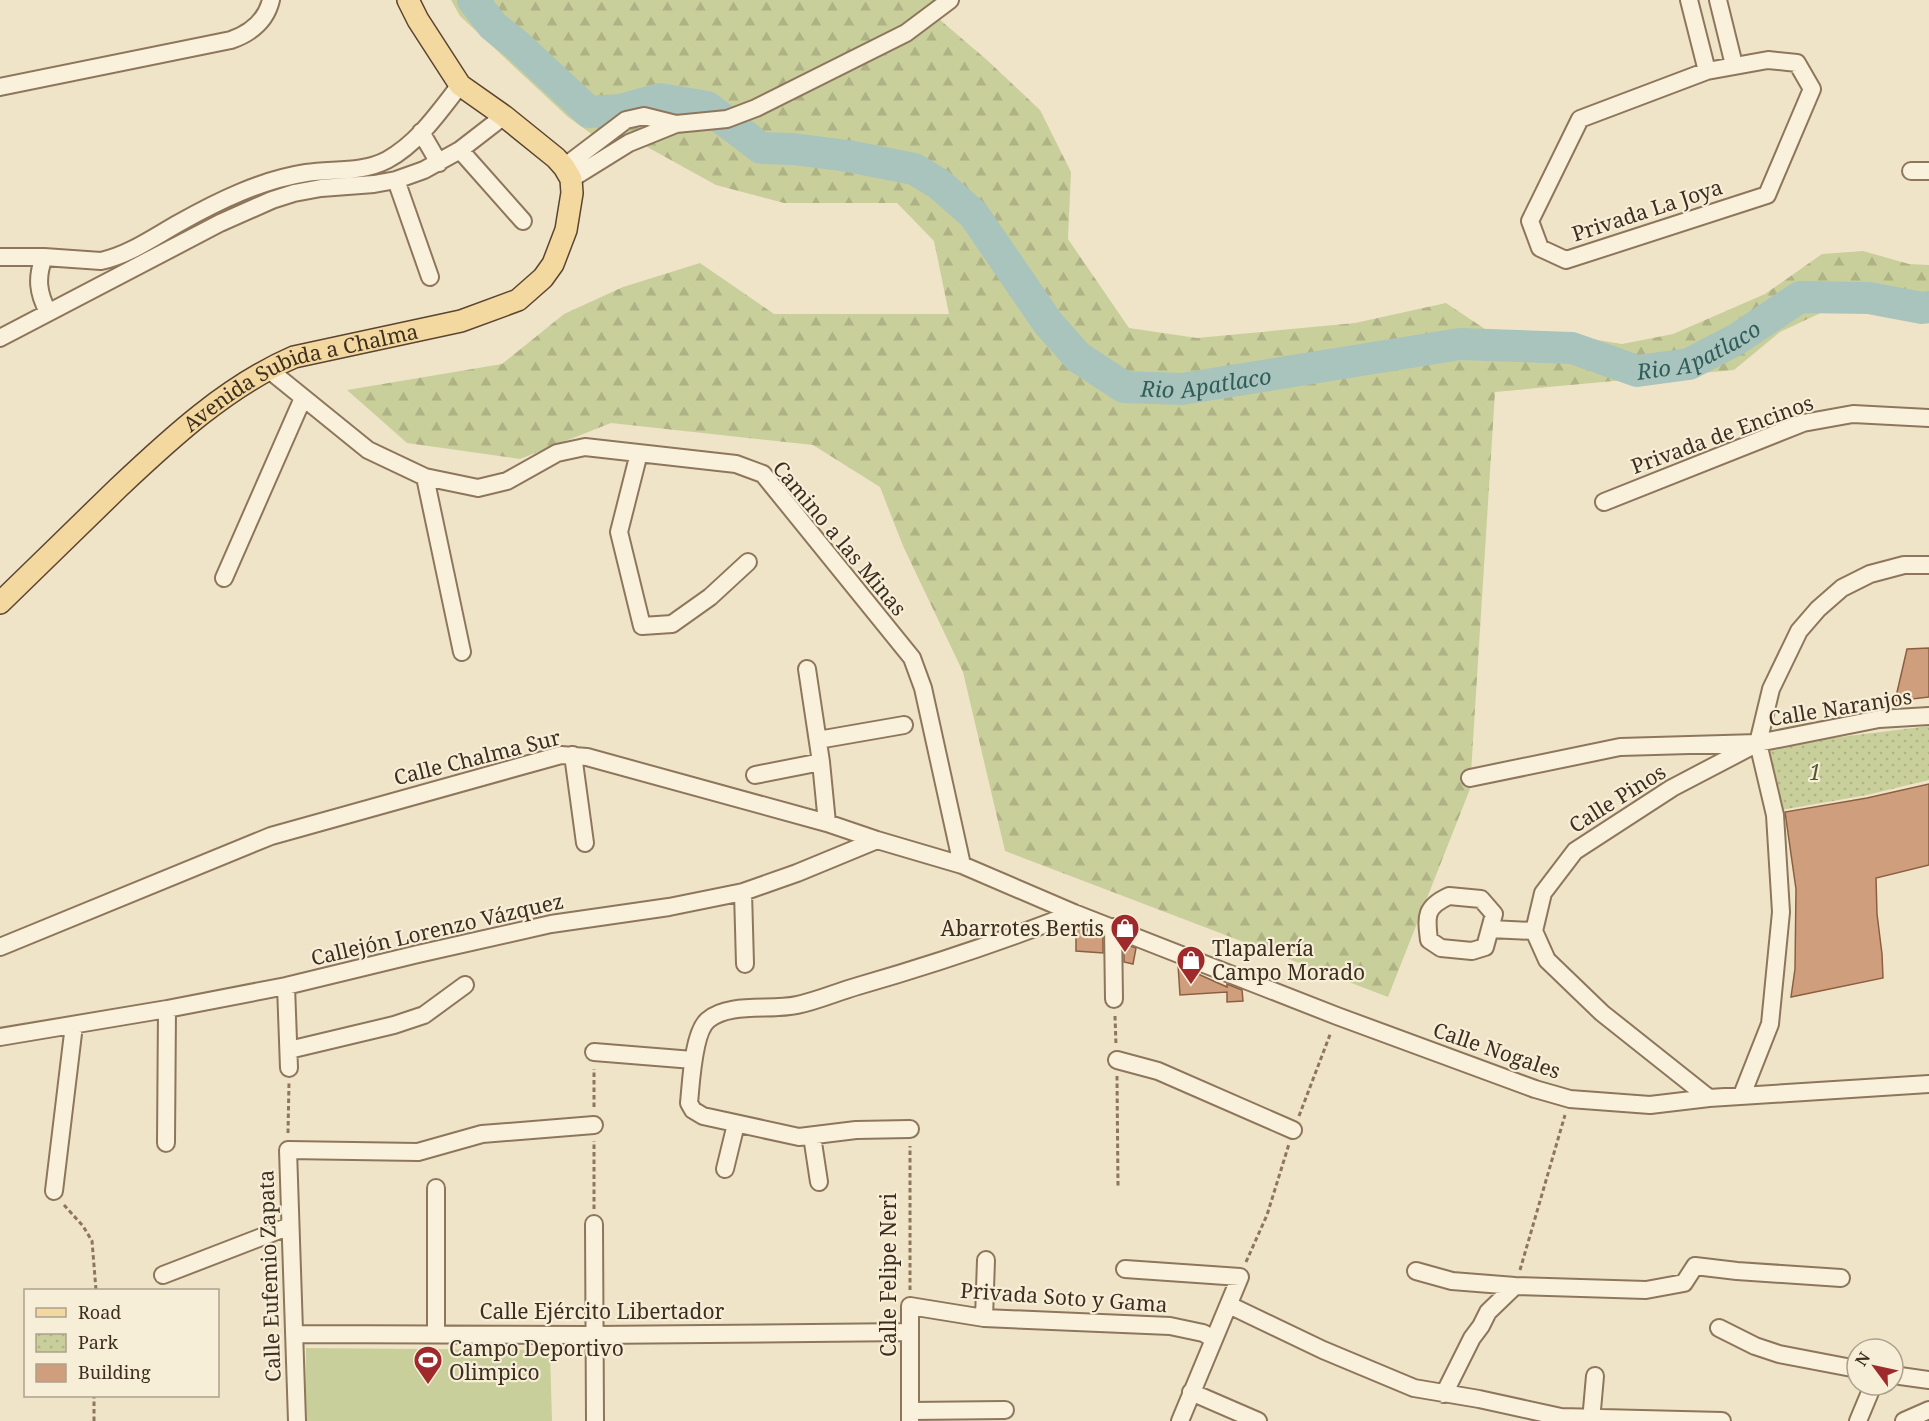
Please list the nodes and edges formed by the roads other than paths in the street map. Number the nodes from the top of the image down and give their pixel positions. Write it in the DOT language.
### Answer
graph roads {
  1 [pos="271,0"];
  2 [pos="408,0"];
  3 [pos="950,0"];
  4 [pos="1689,0"];
  5 [pos="1718,0"];
  6 [pos="1734,65"];
  7 [pos="1707,71"];
  8 [pos="460,85"];
  9 [pos="0,87"];
  10 [pos="504,116"];
  11 [pos="676,124"];
  12 [pos="422,132"];
  13 [pos="460,150"];
  14 [pos="439,163"];
  15 [pos="1911,171"];
  16 [pos="1929,171"];
  17 [pos="567,173"];
  18 [pos="396,180"];
  19 [pos="523,221"];
  20 [pos="0,257"];
  21 [pos="44,257"];
  22 [pos="430,277"];
  23 [pos="48,312"];
  24 [pos="0,338"];
  25 [pos="268,369"];
  26 [pos="303,398"];
  27 [pos="1929,418"];
  28 [pos="639,453"];
  29 [pos="425,477"];
  30 [pos="1604,502"];
  31 [pos="748,562"];
  32 [pos="1929,564"];
  33 [pos="224,578"];
  34 [pos="0,603"];
  35 [pos="462,651"];
  36 [pos="807,669"];
  37 [pos="1929,716"];
  38 [pos="904,725"];
  39 [pos="818,740"];
  40 [pos="1758,743"];
  41 [pos="573,755"];
  42 [pos="821,762"];
  43 [pos="755,775"];
  44 [pos="1470,778"];
  45 [pos="827,823"];
  46 [pos="877,840"];
  47 [pos="585,843"];
  48 [pos="962,865"];
  49 [pos="743,892"];
  50 [pos="1074,913"];
  51 [pos="1113,927"];
  52 [pos="1490,929"];
  53 [pos="1534,931"];
  54 [pos="0,947"];
  55 [pos="745,964"];
  56 [pos="465,985"];
  57 [pos="286,986"];
  58 [pos="1114,999"];
  59 [pos="167,1009"];
  60 [pos="74,1025"];
  61 [pos="0,1037"];
  62 [pos="289,1050"];
  63 [pos="594,1052"];
  64 [pos="693,1060"];
  65 [pos="1117,1060"];
  66 [pos="289,1068"];
  67 [pos="1929,1084"];
  68 [pos="1742,1095"];
  69 [pos="1709,1098"];
  70 [pos="736,1124"];
  71 [pos="594,1125"];
  72 [pos="910,1130"];
  73 [pos="1293,1130"];
  74 [pos="805,1137"];
  75 [pos="166,1143"];
  76 [pos="725,1169"];
  77 [pos="819,1182"];
  78 [pos="436,1188"];
  79 [pos="54,1191"];
  80 [pos="594,1224"];
  81 [pos="290,1226"];
  82 [pos="986,1260"];
  83 [pos="1125,1269"];
  84 [pos="1416,1271"];
  85 [pos="163,1275"];
  86 [pos="1841,1278"];
  87 [pos="1515,1286"];
  88 [pos="1228,1305"];
  89 [pos="910,1306"];
  90 [pos="984,1318"];
  91 [pos="1719,1328"];
  92 [pos="910,1332"];
  93 [pos="294,1334"];
  94 [pos="436,1334"];
  95 [pos="594,1335"];
  96 [pos="1214,1338"];
  97 [pos="1845,1367"];
  98 [pos="1595,1376"];
  99 [pos="1905,1377"];
  100 [pos="1929,1380"];
  101 [pos="1191,1392"];
  102 [pos="1444,1394"];
  103 [pos="1869,1397"];
  104 [pos="1005,1410"];
  105 [pos="1929,1410"];
  106 [pos="910,1416"];
  107 [pos="1555,1419"];
  108 [pos="1591,1420"];
  109 [pos="297,1421"];
  110 [pos="595,1421"];
  111 [pos="1180,1421"];
  112 [pos="1258,1421"];
  113 [pos="1722,1421"];
  114 [pos="1858,1421"];
  115 [pos="1904,1421"];
  1 -- 9 [label="street"];
  2 -- 8 [label="main road"];
  3 -- 11 [label="street"];
  4 -- 7 [label="street"];
  5 -- 6 [label="street"];
  6 -- 7 [label="street, Privada La Joya"];
  6 -- 7 [label="street, Privada La Joya"];
  8 -- 10 [label="main road"];
  8 -- 12 [label="street"];
  10 -- 13 [label="street"];
  10 -- 17 [label="main road"];
  11 -- 17 [label="street"];
  11 -- 17 [label="street"];
  12 -- 14 [label="street"];
  12 -- 21 [label="street"];
  13 -- 14 [label="street"];
  13 -- 19 [label="street"];
  14 -- 18 [label="street"];
  15 -- 16 [label="street"];
  17 -- 25 [label="main road, Avenida Subida a Chalma"];
  18 -- 22 [label="street"];
  18 -- 23 [label="street"];
  20 -- 21 [label="street"];
  21 -- 23 [label="street"];
  23 -- 24 [label="street"];
  25 -- 26 [label="street, Camino a las Minas"];
  25 -- 34 [label="main road, Avenida Subida a Chalma"];
  26 -- 29 [label="street, Camino a las Minas"];
  26 -- 33 [label="street"];
  27 -- 30 [label="street, Privada de Encinos"];
  28 -- 29 [label="street, Camino a las Minas"];
  28 -- 31 [label="street"];
  28 -- 48 [label="street, Camino a las Minas"];
  29 -- 35 [label="street"];
  32 -- 40 [label="street"];
  36 -- 39 [label="street"];
  37 -- 40 [label="street, Calle Naranjos"];
  38 -- 39 [label="street"];
  39 -- 42 [label="street"];
  40 -- 44 [label="street"];
  40 -- 53 [label="street, Calle Pinos"];
  40 -- 68 [label="street"];
  41 -- 45 [label="street, Calle Chalma Sur"];
  41 -- 47 [label="street"];
  41 -- 54 [label="street, Calle Chalma Sur"];
  42 -- 43 [label="street"];
  42 -- 45 [label="street"];
  45 -- 46 [label="street, Calle Chalma Sur"];
  46 -- 48 [label="street, Calle Chalma Sur"];
  46 -- 49 [label="street, Callejón Lorenzo Vázquez"];
  48 -- 50 [label="street, Calle Chalma Sur"];
  49 -- 55 [label="street"];
  49 -- 57 [label="street, Callejón Lorenzo Vázquez"];
  50 -- 51 [label="street, Calle Nogales"];
  50 -- 64 [label="street"];
  51 -- 58 [label="street"];
  51 -- 69 [label="street, Calle Nogales"];
  52 -- 53 [label="street"];
  53 -- 69 [label="street"];
  56 -- 62 [label="street"];
  57 -- 59 [label="street, Callejón Lorenzo Vázquez"];
  57 -- 62 [label="street"];
  59 -- 60 [label="street, Callejón Lorenzo Vázquez"];
  59 -- 75 [label="street"];
  60 -- 61 [label="street, Callejón Lorenzo Vázquez"];
  60 -- 79 [label="street"];
  62 -- 66 [label="street"];
  63 -- 64 [label="street"];
  64 -- 70 [label="street"];
  65 -- 73 [label="street"];
  67 -- 68 [label="street, Calle Nogales"];
  68 -- 69 [label="street, Calle Nogales"];
  70 -- 74 [label="street"];
  70 -- 76 [label="street"];
  71 -- 81 [label="street, Calle Eufemio Zapata"];
  72 -- 74 [label="street"];
  74 -- 77 [label="street"];
  78 -- 94 [label="street"];
  80 -- 95 [label="street"];
  81 -- 85 [label="street"];
  81 -- 93 [label="street, Calle Eufemio Zapata"];
  82 -- 90 [label="street"];
  83 -- 88 [label="street"];
  84 -- 87 [label="street"];
  86 -- 87 [label="street"];
  87 -- 102 [label="street"];
  88 -- 96 [label="street"];
  88 -- 102 [label="street"];
  89 -- 90 [label="street, Privada Soto y Gama"];
  89 -- 92 [label="street, Calle Felipe Neri"];
  90 -- 96 [label="street, Privada Soto y Gama"];
  91 -- 97 [label="street"];
  92 -- 95 [label="street, Calle Ejército Libertador"];
  92 -- 106 [label="street, Calle Felipe Neri"];
  93 -- 94 [label="street, Calle Ejército Libertador"];
  93 -- 109 [label="street, Calle Eufemio Zapata"];
  94 -- 95 [label="street, Calle Ejército Libertador"];
  95 -- 110 [label="street"];
  96 -- 101 [label="street"];
  98 -- 108 [label="street"];
  99 -- 100 [label="street"];
  101 -- 111 [label="street"];
  101 -- 112 [label="street"];
  102 -- 107 [label="street"];
  103 -- 114 [label="street"];
  104 -- 106 [label="street"];
  105 -- 115 [label="street"];
  107 -- 108 [label="street"];
  108 -- 113 [label="street"];
}
